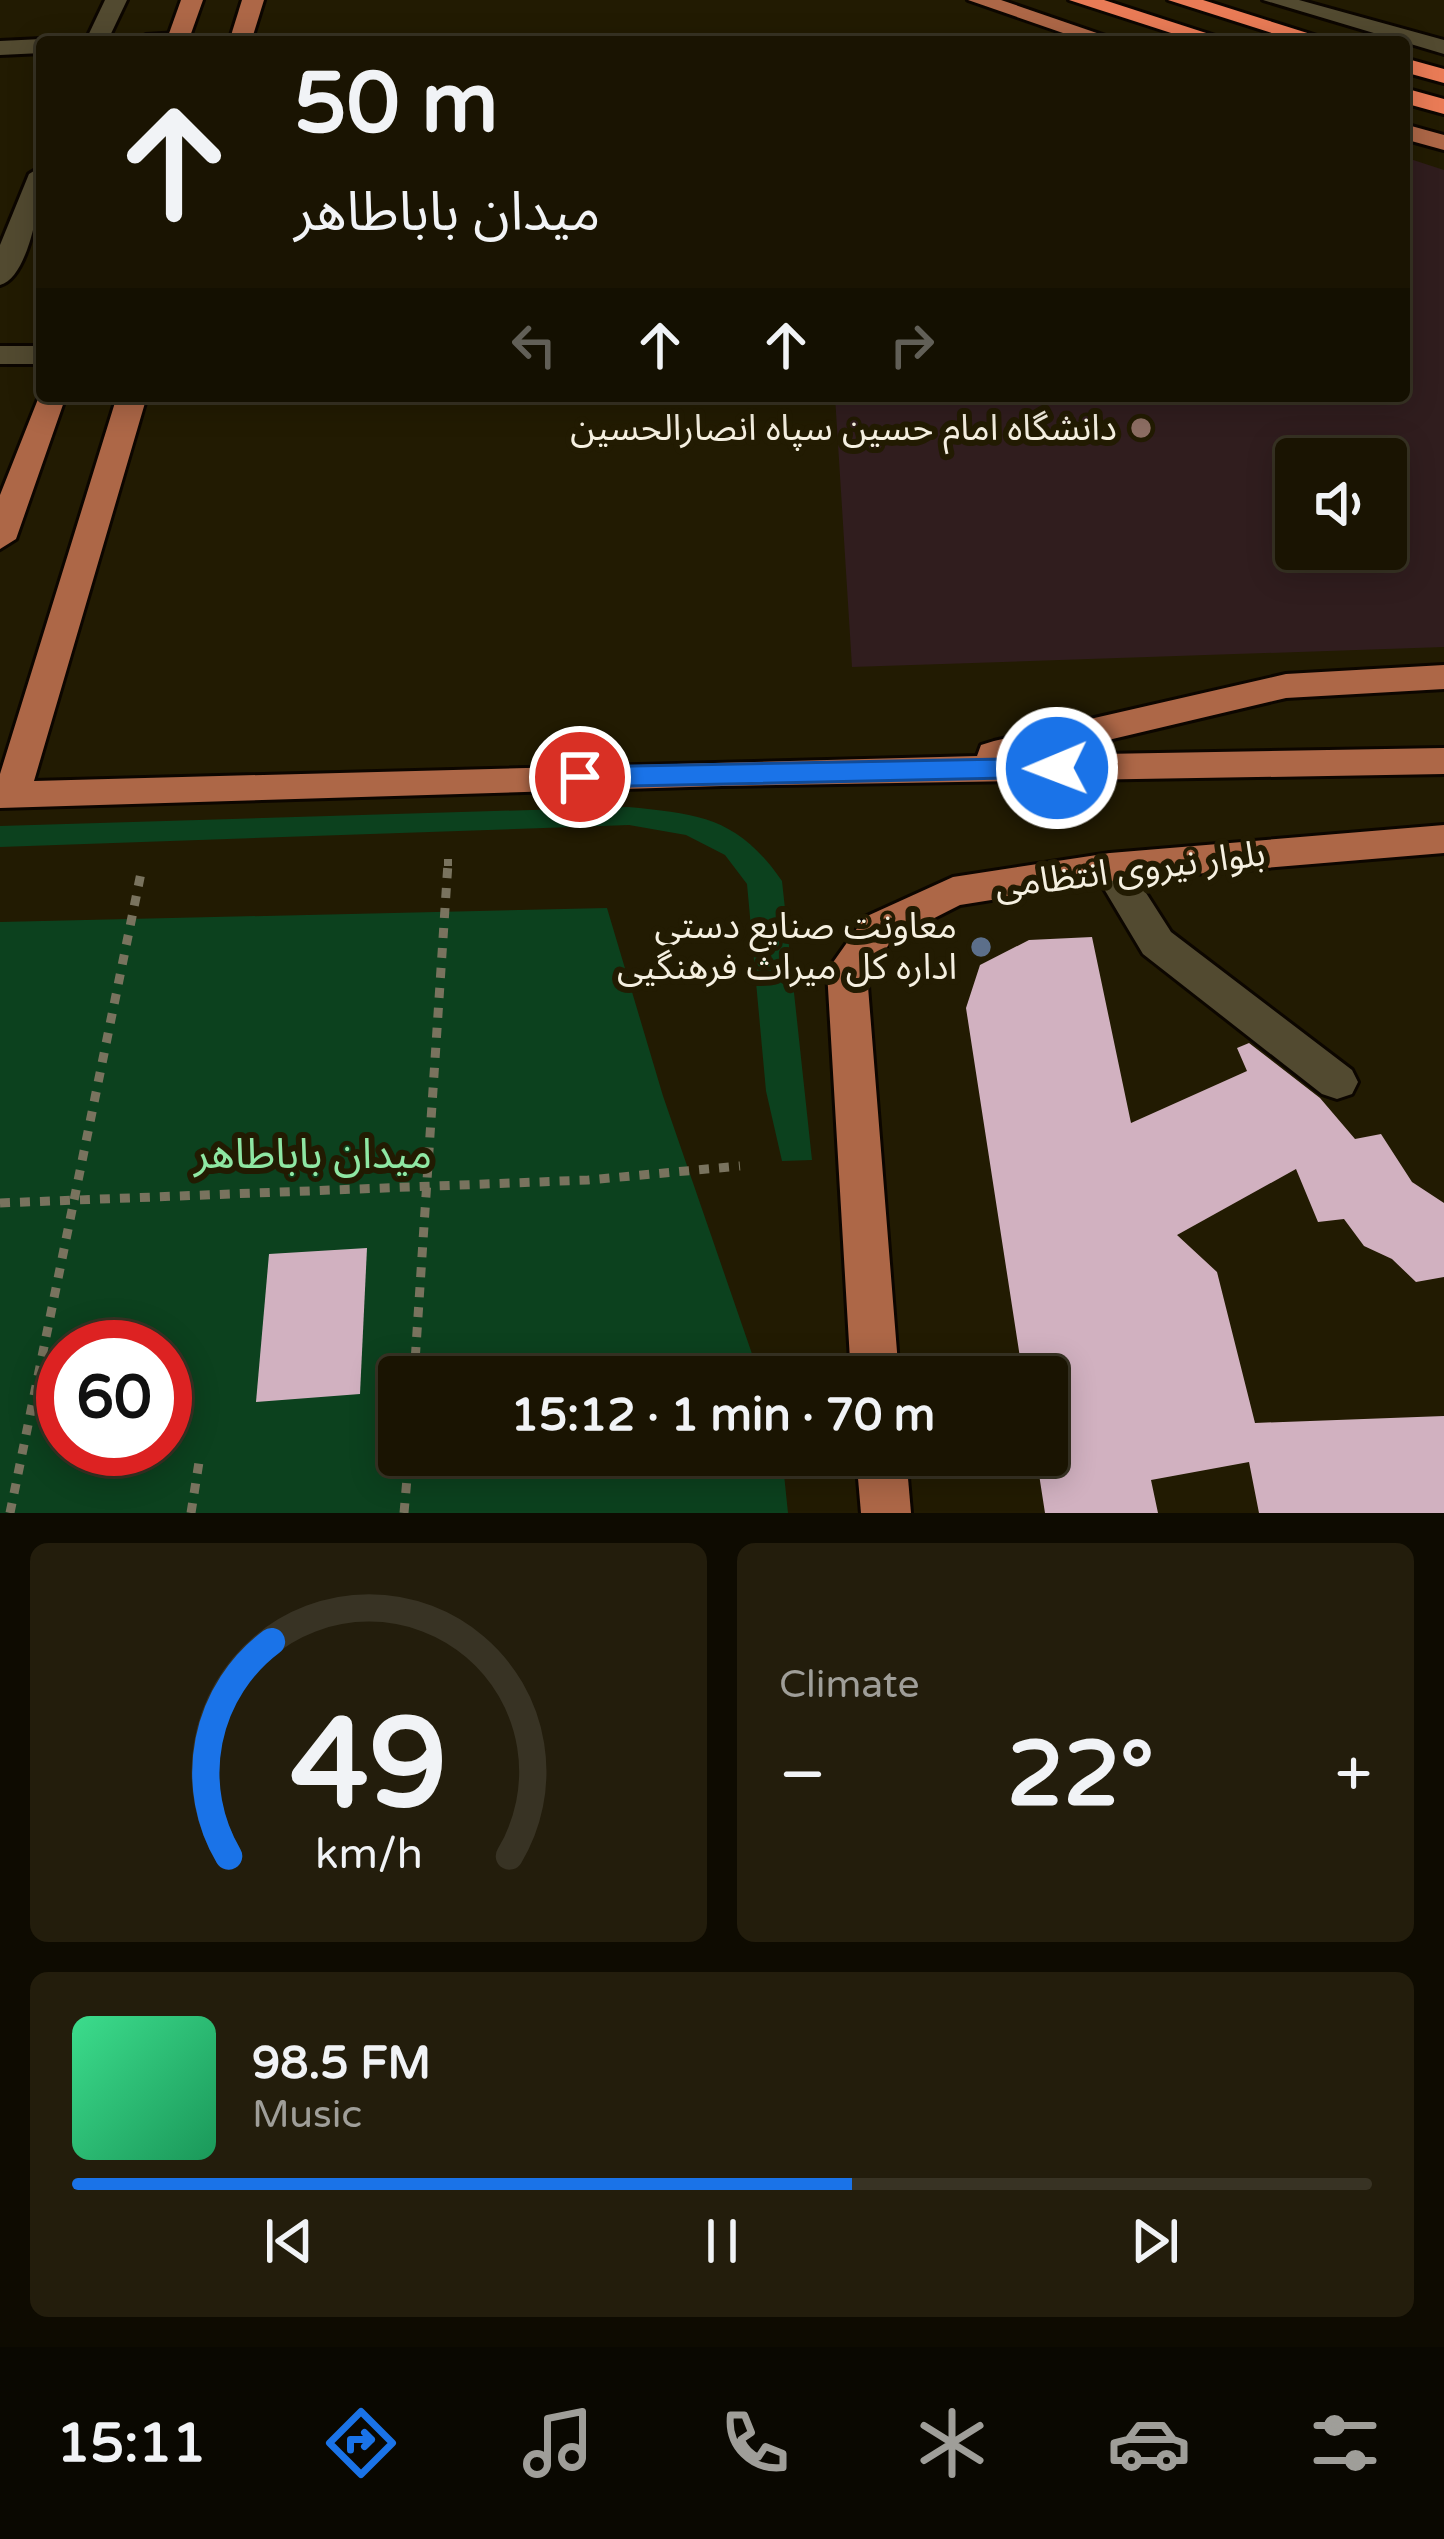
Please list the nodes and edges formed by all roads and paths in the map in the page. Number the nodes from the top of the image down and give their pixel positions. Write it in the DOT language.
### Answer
graph roads {
  1 [pos="116,0"];
  2 [pos="192,0"];
  3 [pos="253,0"];
  4 [pos="979,0"];
  5 [pos="1080,0"];
  6 [pos="1179,0"];
  7 [pos="1274,0"];
  8 [pos="99,36"];
  9 [pos="180,36"];
  10 [pos="242,36"];
  11 [pos="1093,36"];
  12 [pos="1203,36"];
  13 [pos="1304,36"];
  14 [pos="1404,36"];
  15 [pos="1410,38"];
  16 [pos="36,46"];
  17 [pos="1444,47"];
  18 [pos="0,48"];
  19 [pos="1410,67"];
  20 [pos="1444,76"];
  21 [pos="1410,97"];
  22 [pos="1444,106"];
  23 [pos="1410,133"];
  24 [pos="1444,143"];
  25 [pos="36,179"];
  26 [pos="0,183"];
  27 [pos="36,191"];
  28 [pos="0,277"];
  29 [pos="0,355"];
  30 [pos="36,355"];
  31 [pos="49,402"];
  32 [pos="130,402"];
  33 [pos="0,539"];
  34 [pos="1444,676"];
  35 [pos="44,690"];
  36 [pos="0,709"];
  37 [pos="1434,760"];
  38 [pos="923,770"];
  39 [pos="6,795"];
  40 [pos="1444,839"];
  41 [pos="448,859"];
  42 [pos="1110,867"];
  43 [pos="142,868"];
  44 [pos="1337,1082"];
  45 [pos="740,1166"];
  46 [pos="428,1188"];
  47 [pos="72,1201"];
  48 [pos="0,1203"];
  49 [pos="416,1356"];
  50 [pos="874,1356"];
  51 [pos="199,1462"];
  52 [pos="407,1476"];
  53 [pos="883,1476"];
  54 [pos="10,1513"];
  55 [pos="191,1513"];
  56 [pos="404,1513"];
  57 [pos="886,1513"];
  1 -- 8 [label="street"];
  2 -- 9 [label="main road"];
  3 -- 10 [label="main road"];
  4 -- 11 [label="main road"];
  5 -- 12 [label="highway"];
  6 -- 13 [label="highway"];
  7 -- 14 [label="street"];
  15 -- 17 [label="street"];
  16 -- 18 [label="street"];
  19 -- 20 [label="highway"];
  21 -- 22 [label="highway"];
  23 -- 24 [label="main road"];
  25 -- 26 [label="street"];
  27 -- 28 [label="street"];
  29 -- 30 [label="street"];
  31 -- 33 [label="main road"];
  32 -- 35 [label="main road"];
  34 -- 38 [label="main road"];
  35 -- 36 [label="main road"];
  35 -- 39 [label="main road"];
  37 -- 38 [label="main road"];
  38 -- 39 [label="main road"];
  40 -- 42 [label="main road, بلوار نیروی انتظامی"];
  41 -- 46 [label="path"];
  42 -- 44 [label="street"];
  42 -- 50 [label="main road, بلوار نیروی انتظامی"];
  43 -- 47 [label="path"];
  45 -- 46 [label="path"];
  46 -- 47 [label="path"];
  46 -- 49 [label="path"];
  47 -- 48 [label="path"];
  47 -- 54 [label="path"];
  51 -- 55 [label="path"];
  52 -- 56 [label="path"];
  53 -- 57 [label="main road"];
}
